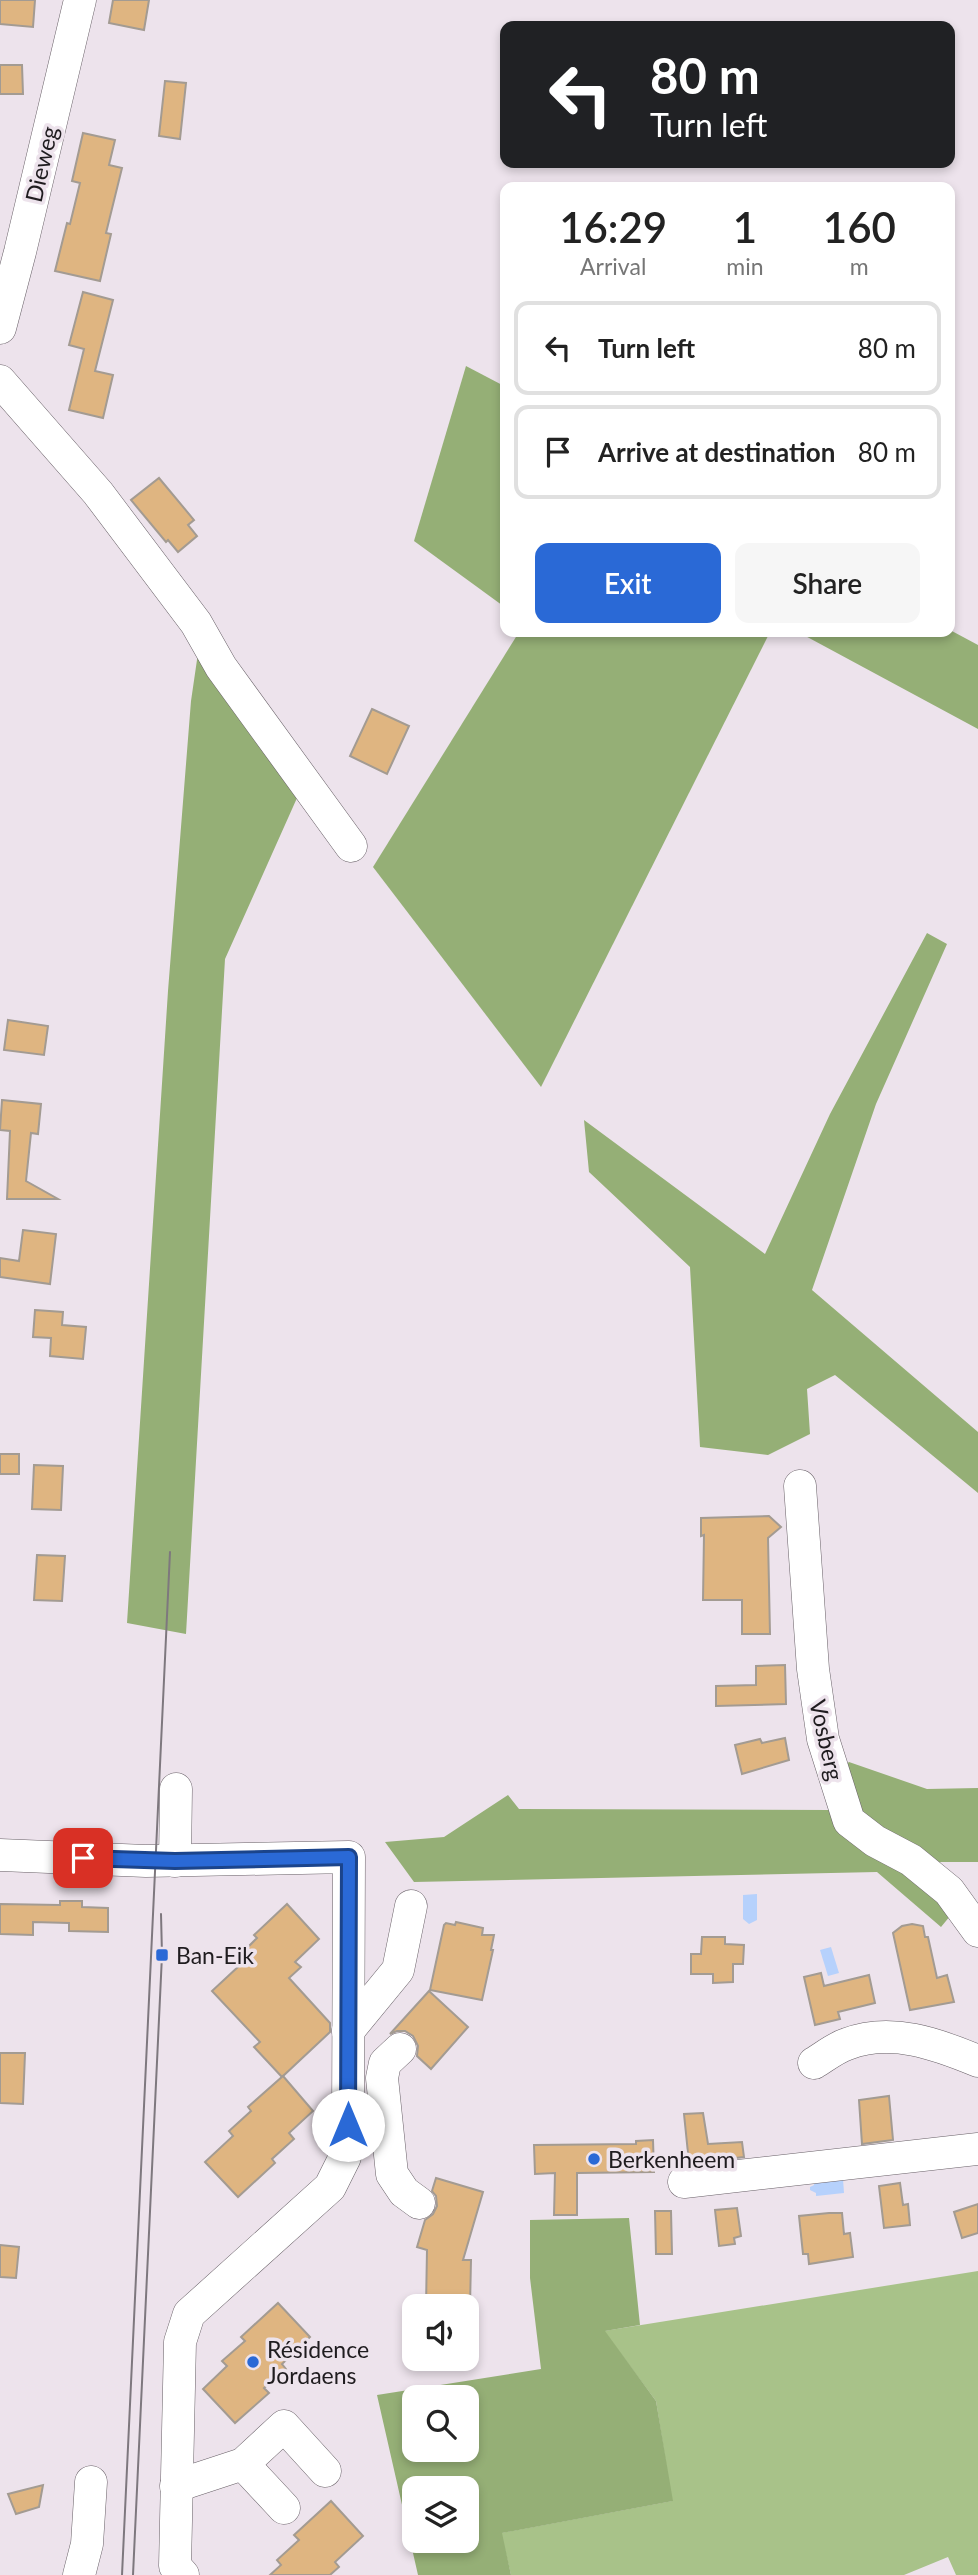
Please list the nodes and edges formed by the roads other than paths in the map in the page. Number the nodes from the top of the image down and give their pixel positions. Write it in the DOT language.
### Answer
graph roads {
  1 [pos="80,0"];
  2 [pos="0,328"];
  3 [pos="0,381"];
  4 [pos="351,846"];
  5 [pos="800,1486"];
  6 [pos="176,1789"];
  7 [pos="0,1855"];
  8 [pos="175,1861"];
  9 [pos="411,1906"];
  10 [pos="978,1931"];
  11 [pos="348,2031"];
  12 [pos="400,2049"];
  13 [pos="978,2061"];
  14 [pos="814,2063"];
  15 [pos="387,2123"];
  16 [pos="348,2125"];
  17 [pos="978,2149"];
  18 [pos="684,2182"];
  19 [pos="419,2203"];
  20 [pos="243,2464"];
  21 [pos="325,2471"];
  22 [pos="91,2482"];
  23 [pos="176,2486"];
  24 [pos="284,2508"];
  25 [pos="79,2575"];
  26 [pos="183,2575"];
  1 -- 2 [label="street, Dieweg"];
  3 -- 4 [label="street"];
  5 -- 10 [label="street, Vosberg"];
  6 -- 8 [label="street"];
  7 -- 8 [label="street"];
  8 -- 11 [label="street"];
  9 -- 11 [label="street"];
  11 -- 16 [label="street"];
  12 -- 15 [label="street"];
  13 -- 14 [label="street"];
  15 -- 16 [label="street"];
  15 -- 19 [label="street"];
  16 -- 23 [label="street"];
  17 -- 18 [label="street"];
  20 -- 21 [label="street"];
  20 -- 23 [label="street"];
  20 -- 24 [label="street"];
  22 -- 25 [label="street"];
  23 -- 26 [label="street"];
}
